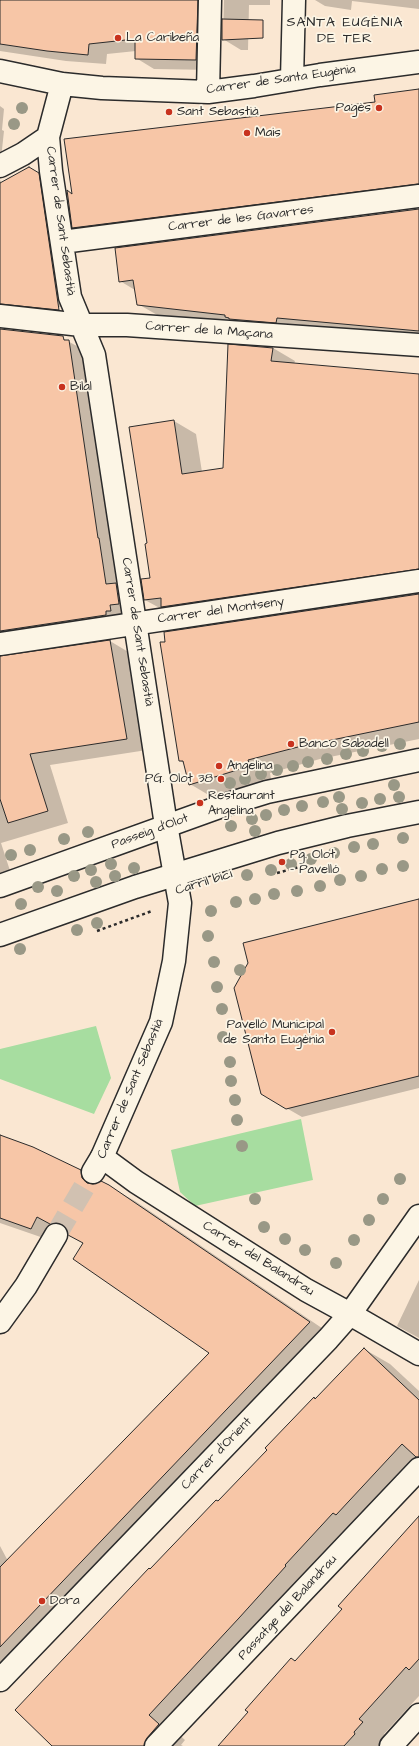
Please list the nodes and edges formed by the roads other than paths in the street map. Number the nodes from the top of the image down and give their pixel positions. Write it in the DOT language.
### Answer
graph roads {
  1 [pos="210,0"];
  2 [pos="294,0"];
  3 [pos="419,62"];
  4 [pos="0,71"];
  5 [pos="292,80"];
  6 [pos="62,84"];
  7 [pos="208,92"];
  8 [pos="48,137"];
  9 [pos="0,166"];
  10 [pos="419,196"];
  11 [pos="62,242"];
  12 [pos="0,316"];
  13 [pos="81,325"];
  14 [pos="419,345"];
  15 [pos="419,581"];
  16 [pos="135,624"];
  17 [pos="0,644"];
  18 [pos="419,760"];
  19 [pos="419,812"];
  20 [pos="166,825"];
  21 [pos="175,876"];
  22 [pos="0,886"];
  23 [pos="0,935"];
  24 [pos="98,1165"];
  25 [pos="419,1216"];
  26 [pos="56,1236"];
  27 [pos="350,1314"];
  28 [pos="0,1322"];
  29 [pos="419,1354"];
  30 [pos="419,1469"];
  31 [pos="0,1680"];
  32 [pos="419,1715"];
  33 [pos="156,1746"];
  34 [pos="391,1746"];
  1 -- 7 [label="street"];
  2 -- 5 [label="street"];
  3 -- 5 [label="street, Carrer de Santa Eugènia"];
  4 -- 6 [label="street, Carrer de Santa Eugènia"];
  5 -- 7 [label="street, Carrer de Santa Eugènia"];
  6 -- 7 [label="street, Carrer de Santa Eugènia"];
  6 -- 8 [label="street, Carrer de Sant Sebastià"];
  8 -- 9 [label="street"];
  8 -- 11 [label="street, Carrer de Sant Sebastià"];
  10 -- 11 [label="street, Carrer de les Gavarres"];
  11 -- 13 [label="street, Carrer de Sant Sebastià"];
  12 -- 13 [label="street, Carrer de la Maçana"];
  13 -- 14 [label="street, Carrer de la Maçana"];
  13 -- 16 [label="street, Carrer de Sant Sebastià"];
  15 -- 16 [label="street, Carrer del Montseny"];
  16 -- 17 [label="street, Carrer del Montseny"];
  16 -- 20 [label="street, Carrer de Sant Sebastià"];
  18 -- 20 [label="street, Passeig d'Olot"];
  19 -- 21 [label="street"];
  20 -- 21 [label="street, Carrer de Sant Sebastià"];
  20 -- 22 [label="street, Passeig d'Olot"];
  21 -- 23 [label="street"];
  21 -- 24 [label="street, Carrer de Sant Sebastià"];
  24 -- 27 [label="street, Carrer del Balandrau"];
  25 -- 27 [label="street, Carrer d'Orient"];
  26 -- 28 [label="street"];
  27 -- 29 [label="street, Carrer del Balandrau"];
  27 -- 31 [label="street, Carrer d'Orient"];
  30 -- 33 [label="street, Passatge del Balandrau"];
  32 -- 34 [label="street"];
}
